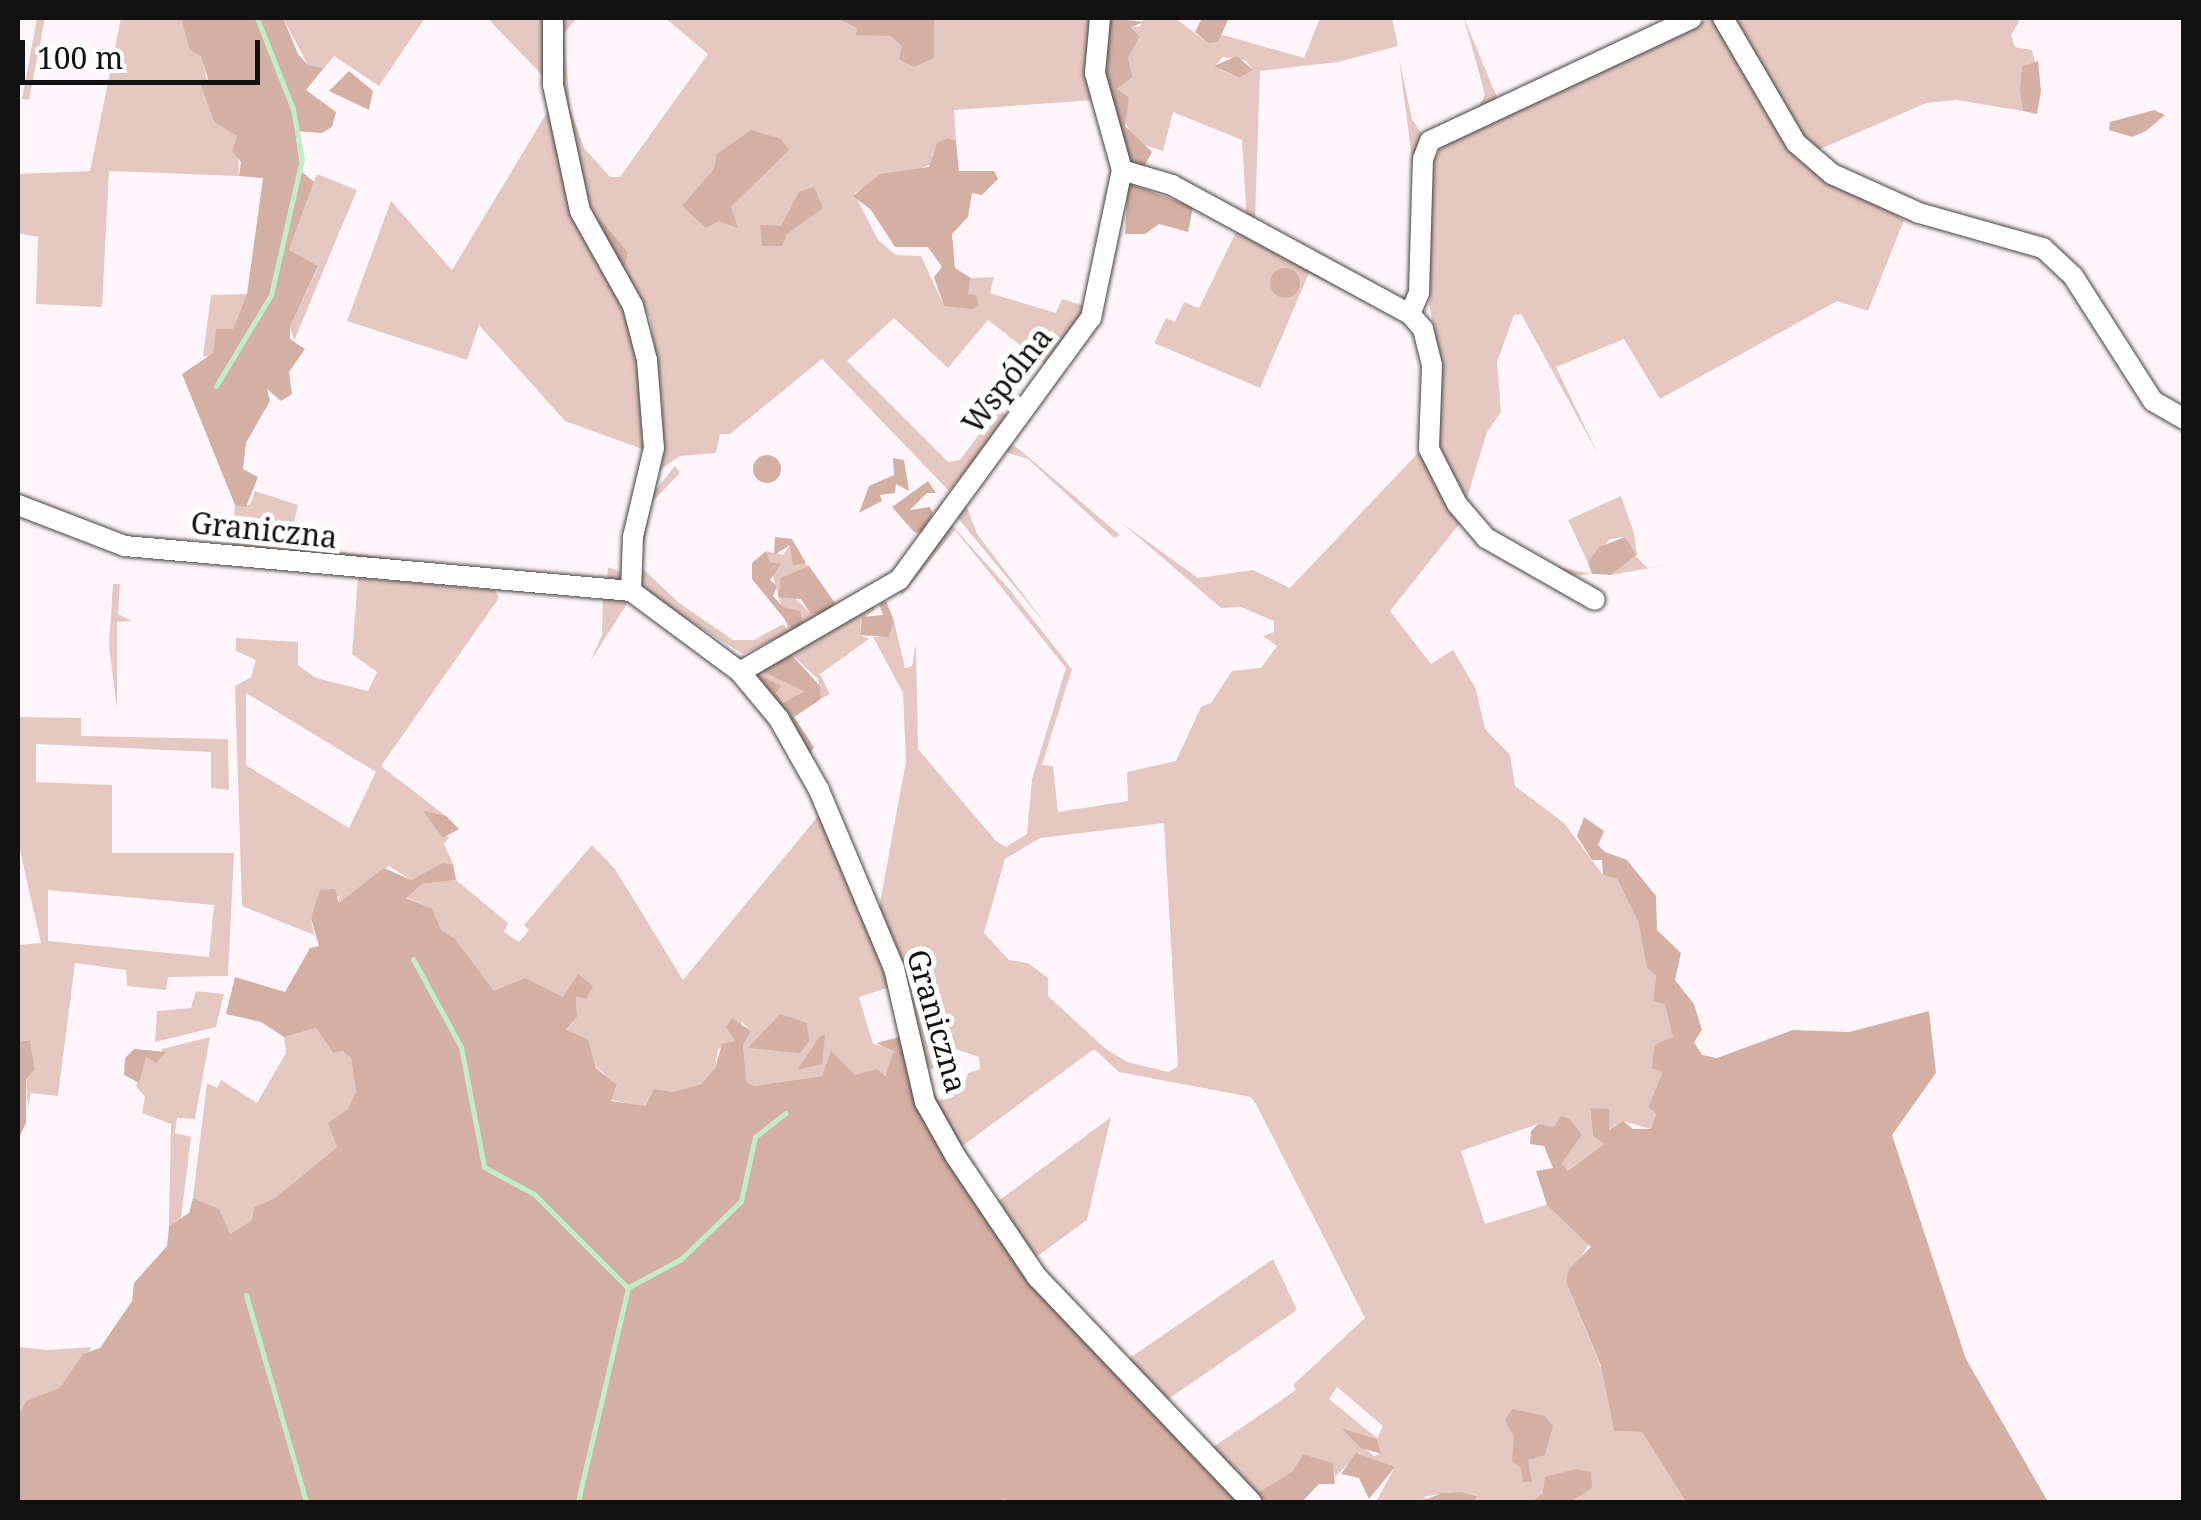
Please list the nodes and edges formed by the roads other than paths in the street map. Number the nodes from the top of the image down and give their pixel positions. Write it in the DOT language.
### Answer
graph roads {
  1 [pos="553,18"];
  2 [pos="1100,18"];
  3 [pos="1692,18"];
  4 [pos="1723,18"];
  5 [pos="1122,170"];
  6 [pos="1410,314"];
  7 [pos="2184,420"];
  8 [pos="18,506"];
  9 [pos="631,591"];
  10 [pos="1595,600"];
  11 [pos="740,672"];
  12 [pos="1251,1502"];
  1 -- 9 [label="street"];
  2 -- 5 [label="street, Wspólna"];
  3 -- 6 [label="street"];
  4 -- 7 [label="street"];
  5 -- 6 [label="street"];
  5 -- 11 [label="street, Wspólna"];
  6 -- 10 [label="street"];
  8 -- 9 [label="street, Graniczna"];
  9 -- 11 [label="street, Graniczna"];
  11 -- 12 [label="street, Graniczna"];
}
